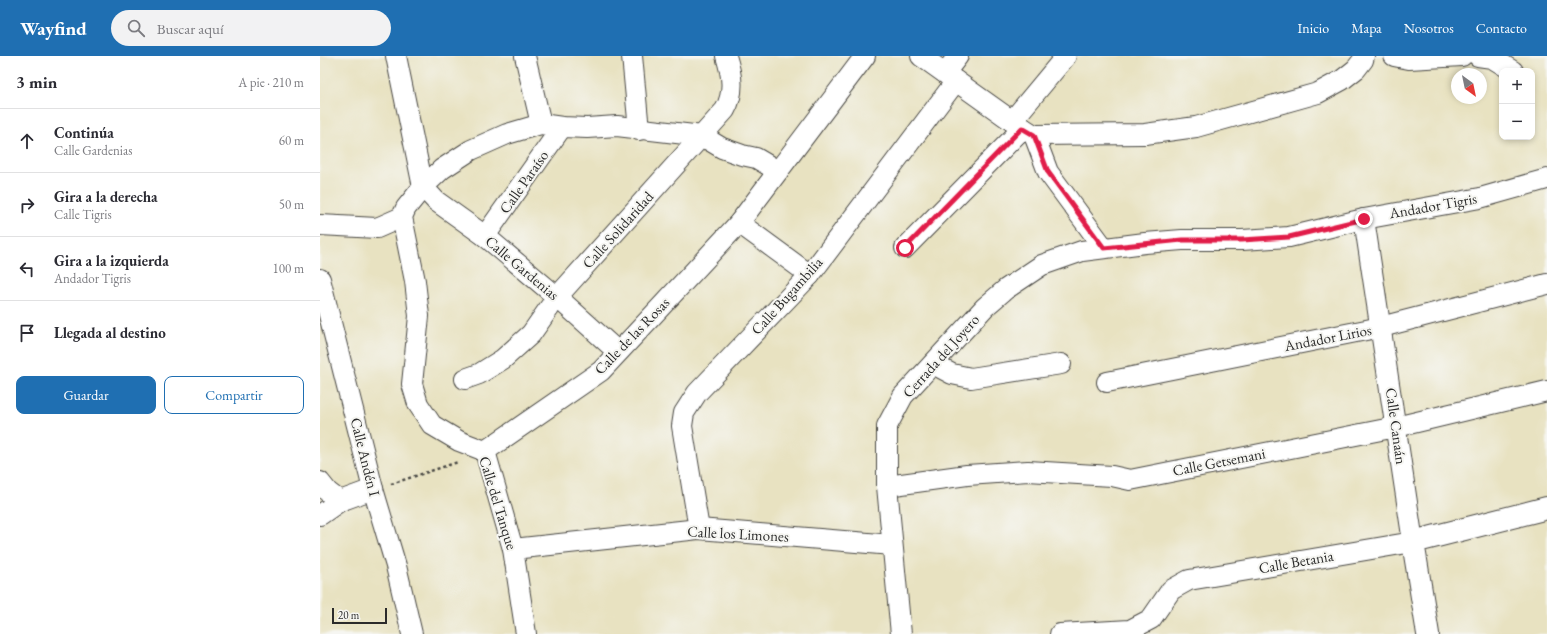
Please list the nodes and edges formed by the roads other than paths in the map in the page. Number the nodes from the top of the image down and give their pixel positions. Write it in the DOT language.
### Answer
graph roads {
  1 [pos="396,56"];
  2 [pos="525,56"];
  3 [pos="632,56"];
  4 [pos="726,56"];
  5 [pos="864,56"];
  6 [pos="921,56"];
  7 [pos="958,56"];
  8 [pos="1066,56"];
  9 [pos="1364,56"];
  10 [pos="1394,56"];
  11 [pos="1462,56"];
  12 [pos="1478,56"];
  13 [pos="1508,68"];
  14 [pos="950,77"];
  15 [pos="540,124"];
  16 [pos="562,127"];
  17 [pos="1023,128"];
  18 [pos="639,130"];
  19 [pos="702,136"];
  20 [pos="778,171"];
  21 [pos="1547,179"];
  22 [pos="423,187"];
  23 [pos="402,217"];
  24 [pos="1364,219"];
  25 [pos="740,223"];
  26 [pos="320,225"];
  27 [pos="485,236"];
  28 [pos="905,248"];
  29 [pos="1104,248"];
  30 [pos="810,275"];
  31 [pos="320,279"];
  32 [pos="1547,284"];
  33 [pos="557,297"];
  34 [pos="1381,327"];
  35 [pos="618,352"];
  36 [pos="933,364"];
  37 [pos="1061,364"];
  38 [pos="465,379"];
  39 [pos="1107,382"];
  40 [pos="1547,391"];
  41 [pos="1396,427"];
  42 [pos="485,451"];
  43 [pos="320,482"];
  44 [pos="887,486"];
  45 [pos="373,489"];
  46 [pos="340,501"];
  47 [pos="1547,508"];
  48 [pos="320,515"];
  49 [pos="699,529"];
  50 [pos="1413,542"];
  51 [pos="892,544"];
  52 [pos="513,549"];
  53 [pos="412,634"];
  54 [pos="526,634"];
  55 [pos="901,634"];
  56 [pos="1060,634"];
  57 [pos="1428,634"];
  1 -- 22 [label="street"];
  2 -- 15 [label="street"];
  3 -- 18 [label="street"];
  4 -- 19 [label="street, Calle Solidaridad"];
  5 -- 20 [label="street, Calle de las Rosas"];
  6 -- 14 [label="street"];
  7 -- 14 [label="street, Calle Bugambilia"];
  8 -- 17 [label="street"];
  9 -- 17 [label="street"];
  10 -- 11 [label="street"];
  12 -- 13 [label="street"];
  14 -- 17 [label="street"];
  14 -- 30 [label="street, Calle Bugambilia"];
  15 -- 16 [label="street"];
  15 -- 22 [label="street"];
  16 -- 18 [label="street"];
  16 -- 27 [label="street, Calle Paraíso"];
  17 -- 28 [label="street"];
  17 -- 29 [label="street"];
  18 -- 19 [label="street"];
  19 -- 20 [label="street"];
  19 -- 33 [label="street, Calle Solidaridad"];
  20 -- 25 [label="street, Calle de las Rosas"];
  21 -- 24 [label="street, Andador Tigris"];
  22 -- 23 [label="street"];
  22 -- 27 [label="street, Calle Gardenias"];
  23 -- 26 [label="street"];
  23 -- 42 [label="street, Calle del Tanque"];
  24 -- 29 [label="street, Andador Tigris"];
  24 -- 34 [label="street, Calle Canaán"];
  25 -- 30 [label="street"];
  25 -- 35 [label="street, Calle de las Rosas"];
  27 -- 33 [label="street, Calle Gardenias"];
  29 -- 36 [label="street, Cerrada del Joyero"];
  30 -- 49 [label="street, Calle Bugambilia"];
  31 -- 45 [label="street, Calle Andén I"];
  32 -- 34 [label="street, Andador Lirios"];
  33 -- 35 [label="street, Calle Gardenias"];
  33 -- 38 [label="street, Calle Solidaridad"];
  34 -- 39 [label="street, Andador Lirios"];
  34 -- 41 [label="street, Calle Canaán"];
  35 -- 42 [label="street, Calle de las Rosas"];
  36 -- 37 [label="street"];
  36 -- 44 [label="street, Cerrada del Joyero"];
  40 -- 41 [label="street, Calle Getsemani"];
  41 -- 44 [label="street, Calle Getsemani"];
  41 -- 50 [label="street, Calle Canaán"];
  42 -- 52 [label="street, Calle del Tanque"];
  43 -- 46 [label="street"];
  44 -- 51 [label="street, Cerrada del Joyero"];
  45 -- 46 [label="street"];
  45 -- 53 [label="street, Calle Andén I"];
  46 -- 48 [label="street"];
  47 -- 50 [label="street, Calle Betania"];
  49 -- 51 [label="street, Calle los Limones"];
  49 -- 52 [label="street, Calle los Limones"];
  50 -- 56 [label="street, Calle Betania"];
  50 -- 57 [label="street, Calle Canaán"];
  51 -- 55 [label="street, Cerrada del Joyero"];
  52 -- 54 [label="street, Calle del Tanque"];
}
